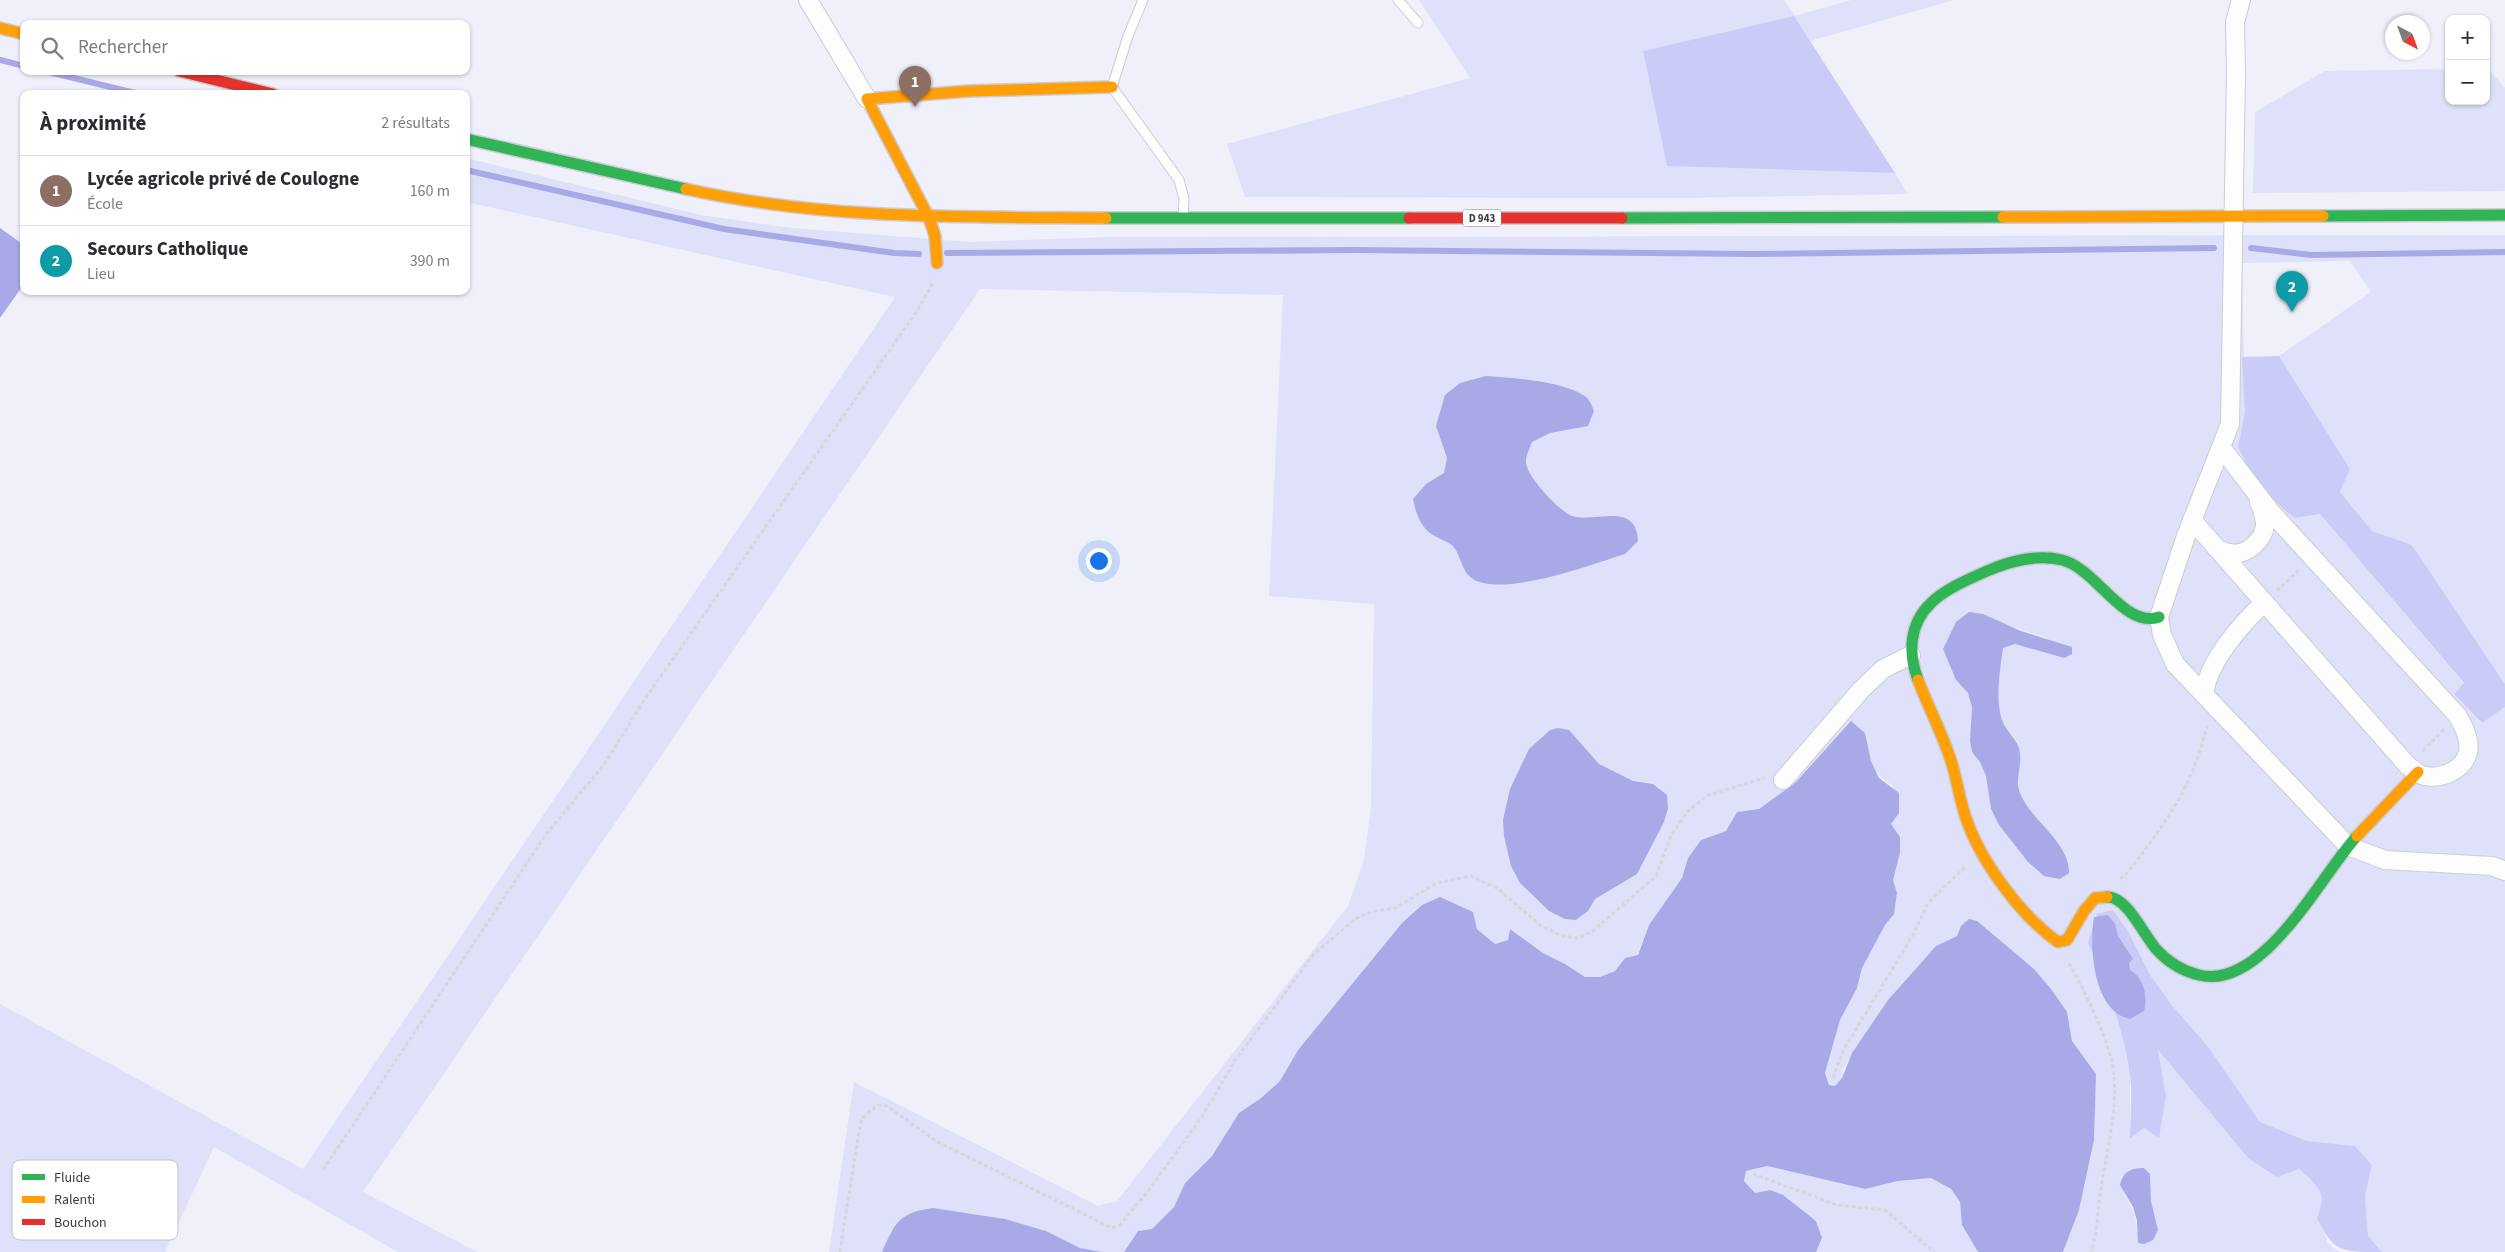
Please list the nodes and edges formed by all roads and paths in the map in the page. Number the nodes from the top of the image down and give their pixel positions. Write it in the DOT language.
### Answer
graph roads {
  1 [pos="808,0"];
  2 [pos="1143,0"];
  3 [pos="1398,0"];
  4 [pos="2241,0"];
  5 [pos="1418,23"];
  6 [pos="0,28"];
  7 [pos="20,33"];
  8 [pos="195,75"];
  9 [pos="1112,87"];
  10 [pos="257,90"];
  11 [pos="867,99"];
  12 [pos="470,140"];
  13 [pos="2505,214"];
  14 [pos="2234,215"];
  15 [pos="929,218"];
  16 [pos="1183,219"];
  17 [pos="937,263"];
  18 [pos="2221,447"];
  19 [pos="2253,490"];
  20 [pos="2192,520"];
  21 [pos="2216,548"];
  22 [pos="2312,558"];
  23 [pos="2264,603"];
  24 [pos="2133,615"];
  25 [pos="2159,617"];
  26 [pos="1911,656"];
  27 [pos="2175,664"];
  28 [pos="2208,698"];
  29 [pos="2457,715"];
  30 [pos="2413,769"];
  31 [pos="1783,780"];
  32 [pos="2348,846"];
  33 [pos="1984,852"];
  34 [pos="2505,871"];
  35 [pos="2096,898"];
  36 [pos="2058,942"];
  37 [pos="1833,1078"];
  38 [pos="323,1170"];
  39 [pos="1753,1174"];
  40 [pos="840,1252"];
  41 [pos="1934,1252"];
  42 [pos="2091,1252"];
  1 -- 11 [label="street"];
  2 -- 9 [label="lane"];
  3 -- 5 [label="lane"];
  4 -- 14 [label="street"];
  6 -- 7 [label="main road"];
  8 -- 10 [label="main road"];
  9 -- 11 [label="main road"];
  9 -- 16 [label="lane"];
  11 -- 15 [label="main road"];
  12 -- 15 [label="main road, D 943"];
  13 -- 14 [label="main road, D 943"];
  14 -- 16 [label="main road, D 943"];
  14 -- 18 [label="street"];
  15 -- 16 [label="main road, D 943"];
  15 -- 17 [label="main road"];
  17 -- 38 [label="path"];
  18 -- 19 [label="street"];
  18 -- 20 [label="street"];
  19 -- 21 [label="street"];
  19 -- 22 [label="street"];
  20 -- 21 [label="street"];
  20 -- 25 [label="street"];
  21 -- 23 [label="street"];
  22 -- 23 [label="path"];
  22 -- 29 [label="street"];
  23 -- 28 [label="street"];
  23 -- 30 [label="street"];
  24 -- 25 [label="main road"];
  24 -- 26 [label="main road"];
  24 -- 27 [label="street"];
  25 -- 27 [label="street"];
  26 -- 31 [label="street"];
  26 -- 33 [label="main road"];
  27 -- 28 [label="street"];
  28 -- 32 [label="street"];
  28 -- 35 [label="path"];
  29 -- 30 [label="path"];
  29 -- 30 [label="street"];
  30 -- 32 [label="main road"];
  31 -- 40 [label="path"];
  32 -- 34 [label="street"];
  32 -- 35 [label="main road"];
  33 -- 36 [label="main road"];
  33 -- 37 [label="path"];
  35 -- 36 [label="main road"];
  36 -- 42 [label="path"];
  39 -- 41 [label="path"];
}
